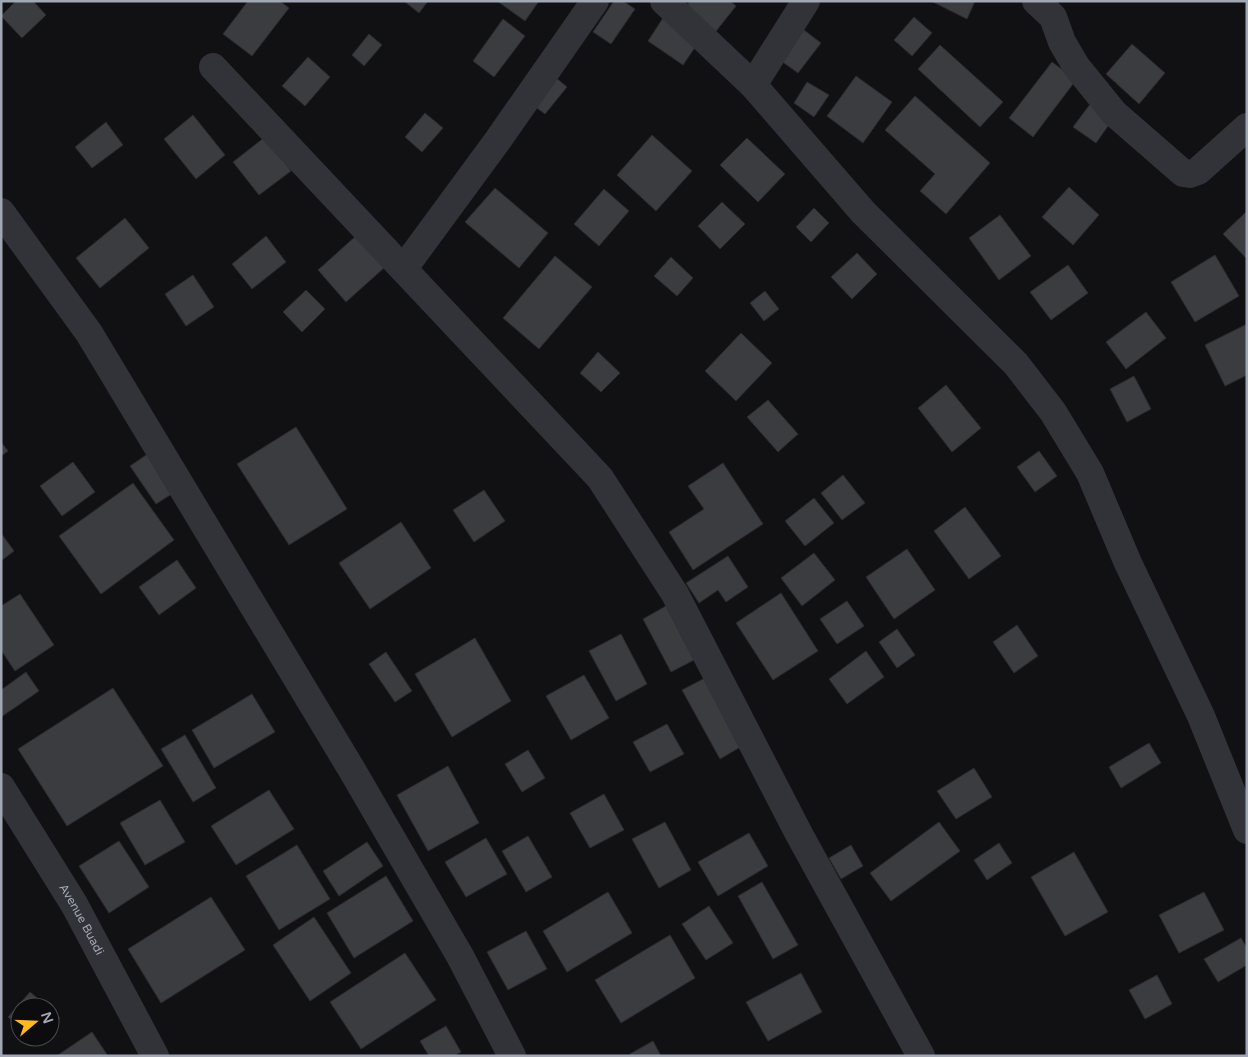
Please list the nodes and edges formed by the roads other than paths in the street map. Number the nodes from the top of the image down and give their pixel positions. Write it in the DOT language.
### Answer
graph roads {
  1 [pos="596,1"];
  2 [pos="664,1"];
  3 [pos="806,1"];
  4 [pos="1051,7"];
  5 [pos="213,67"];
  6 [pos="753,85"];
  7 [pos="1247,127"];
  8 [pos="1,212"];
  9 [pos="404,268"];
  10 [pos="1,787"];
  11 [pos="1247,830"];
  12 [pos="155,1056"];
  13 [pos="512,1056"];
  14 [pos="921,1056"];
  1 -- 9 [label="street"];
  2 -- 6 [label="street"];
  3 -- 6 [label="street"];
  4 -- 7 [label="street"];
  5 -- 9 [label="street"];
  6 -- 11 [label="street"];
  8 -- 13 [label="street"];
  9 -- 14 [label="street"];
  10 -- 12 [label="street, Avenue Buadi"];
}
